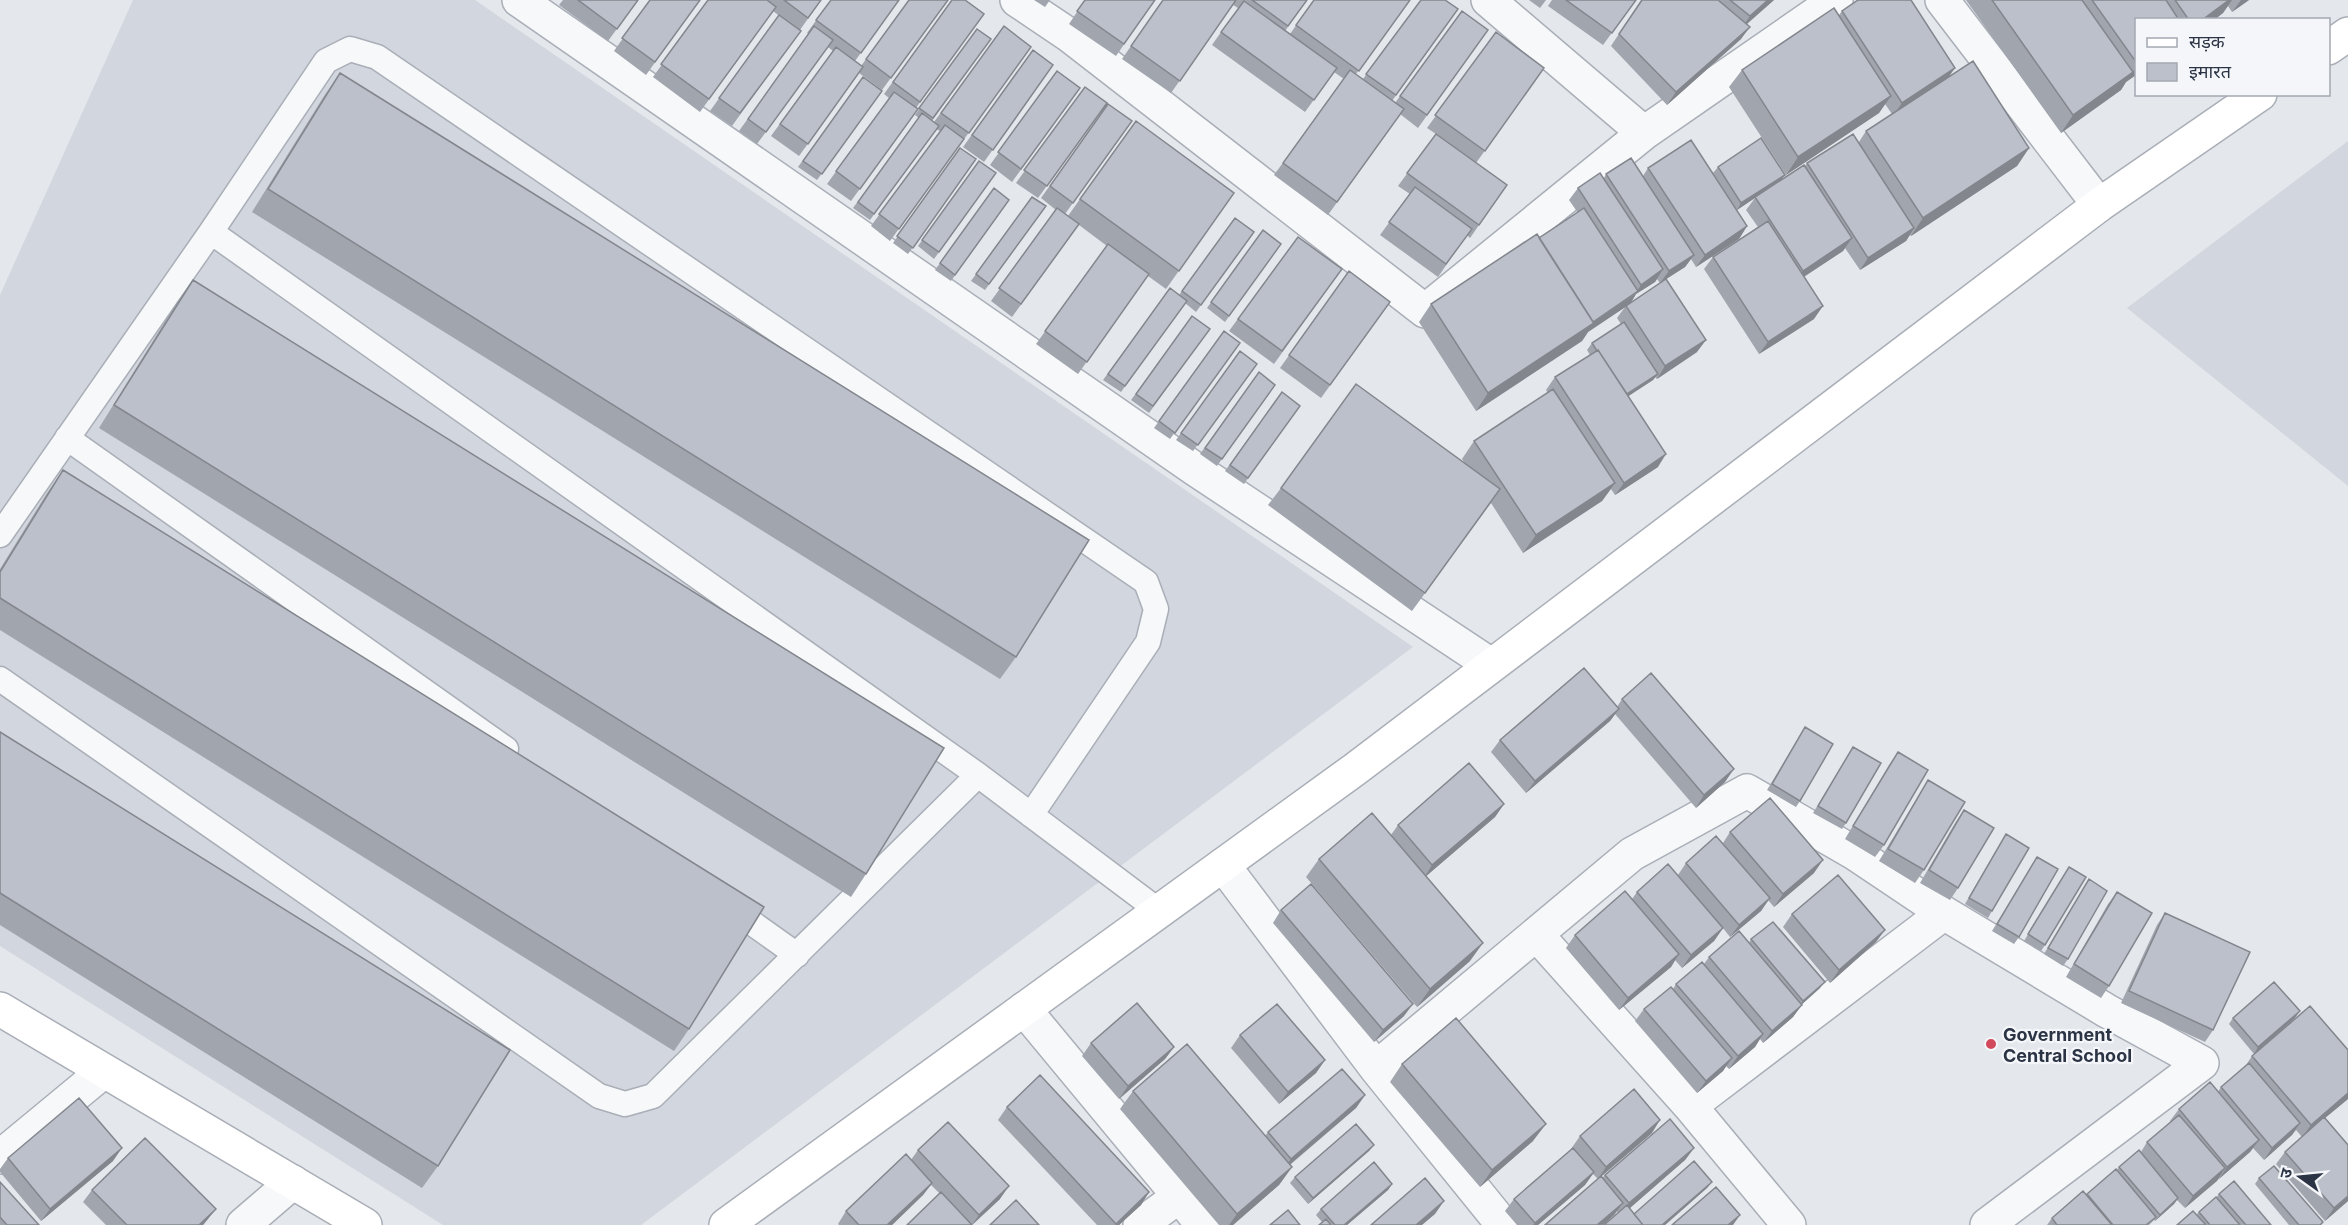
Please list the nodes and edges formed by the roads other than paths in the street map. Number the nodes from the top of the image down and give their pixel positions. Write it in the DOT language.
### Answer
graph roads {
  1 [pos="519,0"];
  2 [pos="1017,0"];
  3 [pos="1488,0"];
  4 [pos="1836,0"];
  5 [pos="1942,0"];
  6 [pos="2348,34"];
  7 [pos="2330,47"];
  8 [pos="2257,96"];
  9 [pos="1644,133"];
  10 [pos="2099,205"];
  11 [pos="211,232"];
  12 [pos="67,438"];
  13 [pos="0,535"];
  14 [pos="1491,665"];
  15 [pos="0,679"];
  16 [pos="524,762"];
  17 [pos="978,775"];
  18 [pos="1031,815"];
  19 [pos="1223,865"];
  20 [pos="709,893"];
  21 [pos="1159,911"];
  22 [pos="1944,913"];
  23 [pos="1537,935"];
  24 [pos="797,955"];
  25 [pos="0,1009"];
  26 [pos="1024,1009"];
  27 [pos="1376,1068"];
  28 [pos="104,1071"];
  29 [pos="1690,1106"];
  30 [pos="0,1157"];
  31 [pos="293,1182"];
  32 [pos="1180,1195"];
  33 [pos="243,1225"];
  34 [pos="365,1225"];
  35 [pos="726,1225"];
  36 [pos="1140,1225"];
  37 [pos="1203,1225"];
  38 [pos="1503,1225"];
  39 [pos="1789,1225"];
  40 [pos="1987,1225"];
  1 -- 14 [label="street"];
  2 -- 9 [label="street"];
  3 -- 9 [label="street"];
  4 -- 9 [label="street"];
  5 -- 10 [label="street"];
  6 -- 7 [label="street"];
  8 -- 10 [label="street"];
  10 -- 14 [label="street"];
  11 -- 12 [label="lane"];
  11 -- 17 [label="lane"];
  11 -- 18 [label="lane"];
  12 -- 13 [label="lane"];
  12 -- 16 [label="lane"];
  14 -- 19 [label="street"];
  15 -- 24 [label="lane"];
  17 -- 18 [label="lane"];
  17 -- 24 [label="lane"];
  18 -- 21 [label="lane"];
  19 -- 21 [label="street"];
  19 -- 27 [label="street"];
  20 -- 24 [label="lane"];
  21 -- 26 [label="street"];
  22 -- 23 [label="street"];
  22 -- 29 [label="street"];
  22 -- 40 [label="street"];
  23 -- 27 [label="street"];
  23 -- 29 [label="street"];
  25 -- 28 [label="street"];
  26 -- 32 [label="street"];
  26 -- 35 [label="street"];
  27 -- 38 [label="street"];
  28 -- 30 [label="street"];
  28 -- 31 [label="street"];
  29 -- 39 [label="street"];
  31 -- 33 [label="street"];
  31 -- 34 [label="street"];
  32 -- 36 [label="street"];
  32 -- 37 [label="street"];
}
